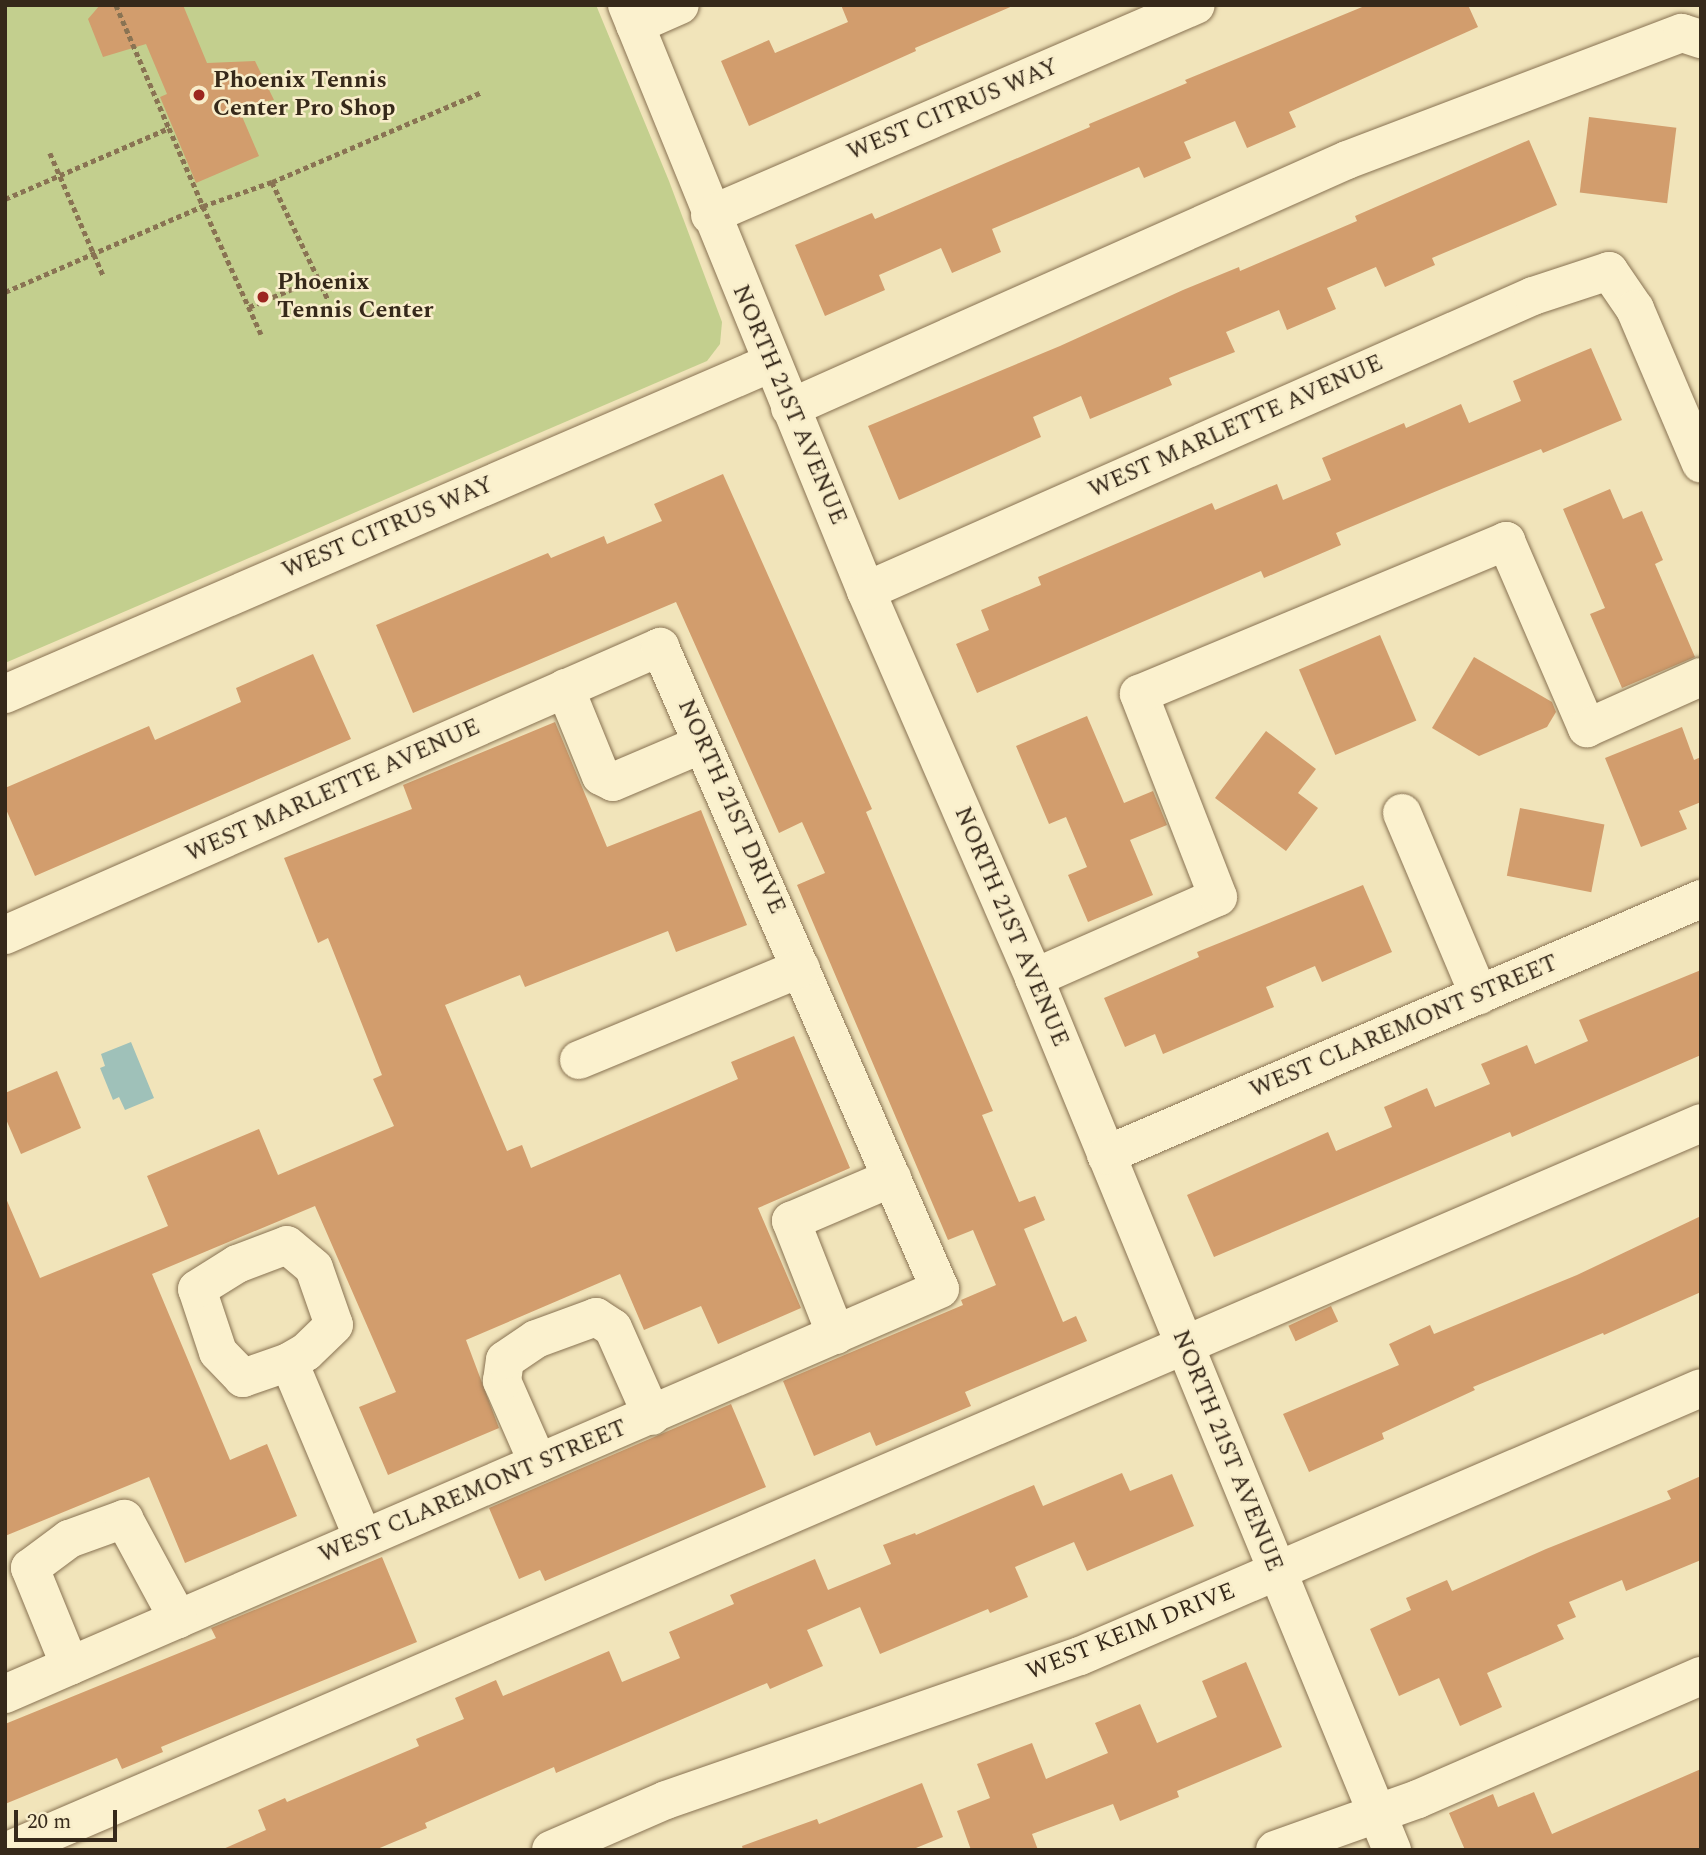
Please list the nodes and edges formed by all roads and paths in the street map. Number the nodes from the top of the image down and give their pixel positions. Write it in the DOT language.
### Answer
graph roads {
  1 [pos="116,5"];
  2 [pos="680,5"];
  3 [pos="1196,5"];
  4 [pos="631,15"];
  5 [pos="1701,39"];
  6 [pos="482,92"];
  7 [pos="169,128"];
  8 [pos="50,153"];
  9 [pos="59,176"];
  10 [pos="272,182"];
  11 [pos="5,199"];
  12 [pos="203,206"];
  13 [pos="710,215"];
  14 [pos="93,253"];
  15 [pos="103,275"];
  16 [pos="318,278"];
  17 [pos="5,292"];
  18 [pos="328,299"];
  19 [pos="249,307"];
  20 [pos="261,334"];
  21 [pos="771,363"];
  22 [pos="790,408"];
  23 [pos="1701,464"];
  24 [pos="866,591"];
  25 [pos="660,646"];
  26 [pos="1701,677"];
  27 [pos="565,688"];
  28 [pos="5,694"];
  29 [pos="702,744"];
  30 [pos="1402,813"];
  31 [pos="1701,899"];
  32 [pos="5,935"];
  33 [pos="802,968"];
  34 [pos="1034,978"];
  35 [pos="1479,995"];
  36 [pos="579,1060"];
  37 [pos="1701,1123"];
  38 [pos="1106,1155"];
  39 [pos="892,1178"];
  40 [pos="940,1289"];
  41 [pos="836,1335"];
  42 [pos="1184,1346"];
  43 [pos="289,1362"];
  44 [pos="1701,1388"];
  45 [pos="652,1416"];
  46 [pos="538,1463"];
  47 [pos="363,1538"];
  48 [pos="1277,1571"];
  49 [pos="178,1619"];
  50 [pos="70,1666"];
  51 [pos="1701,1676"];
  52 [pos="5,1694"];
  53 [pos="1376,1813"];
  54 [pos="10,1850"];
  55 [pos="551,1850"];
  56 [pos="1275,1850"];
  57 [pos="1392,1850"];
  1 -- 7 [label="path"];
  2 -- 4 [label="street"];
  3 -- 13 [label="street, WEST CITRUS WAY"];
  4 -- 13 [label="street, NORTH 21ST AVENUE"];
  5 -- 22 [label="street"];
  6 -- 10 [label="path"];
  7 -- 9 [label="path"];
  7 -- 12 [label="path"];
  8 -- 9 [label="path"];
  9 -- 11 [label="path"];
  9 -- 14 [label="path"];
  10 -- 12 [label="path"];
  10 -- 16 [label="path"];
  12 -- 14 [label="path"];
  12 -- 19 [label="path"];
  13 -- 21 [label="street, NORTH 21ST AVENUE"];
  14 -- 15 [label="path"];
  14 -- 17 [label="path"];
  16 -- 18 [label="path"];
  16 -- 19 [label="path"];
  19 -- 20 [label="path"];
  21 -- 22 [label="street, NORTH 21ST AVENUE"];
  21 -- 28 [label="street, WEST CITRUS WAY"];
  22 -- 24 [label="street, NORTH 21ST AVENUE"];
  23 -- 24 [label="street, WEST MARLETTE AVENUE"];
  24 -- 34 [label="street, NORTH 21ST AVENUE"];
  25 -- 27 [label="street, WEST MARLETTE AVENUE"];
  25 -- 29 [label="street, NORTH 21ST DRIVE"];
  26 -- 34 [label="street"];
  27 -- 29 [label="street"];
  27 -- 32 [label="street, WEST MARLETTE AVENUE"];
  29 -- 33 [label="street, NORTH 21ST DRIVE"];
  30 -- 35 [label="street"];
  31 -- 35 [label="street, WEST CLAREMONT STREET"];
  33 -- 36 [label="street"];
  33 -- 39 [label="street, NORTH 21ST DRIVE"];
  34 -- 38 [label="street, NORTH 21ST AVENUE"];
  35 -- 38 [label="street, WEST CLAREMONT STREET"];
  37 -- 42 [label="street"];
  38 -- 42 [label="street, NORTH 21ST AVENUE"];
  39 -- 40 [label="street, NORTH 21ST DRIVE"];
  39 -- 41 [label="street"];
  40 -- 41 [label="street, WEST CLAREMONT STREET"];
  41 -- 45 [label="street, WEST CLAREMONT STREET"];
  42 -- 48 [label="street, NORTH 21ST AVENUE"];
  42 -- 54 [label="street"];
  43 -- 47 [label="street"];
  44 -- 48 [label="street, WEST KEIM DRIVE"];
  45 -- 46 [label="street, WEST CLAREMONT STREET"];
  45 -- 46 [label="street"];
  46 -- 47 [label="street, WEST CLAREMONT STREET"];
  47 -- 49 [label="street, WEST CLAREMONT STREET"];
  48 -- 53 [label="street, NORTH 21ST AVENUE"];
  48 -- 55 [label="street, WEST KEIM DRIVE"];
  49 -- 50 [label="street, WEST CLAREMONT STREET"];
  49 -- 50 [label="street"];
  50 -- 52 [label="street, WEST CLAREMONT STREET"];
  51 -- 53 [label="street"];
  53 -- 56 [label="street"];
  53 -- 57 [label="street, NORTH 21ST AVENUE"];
}
